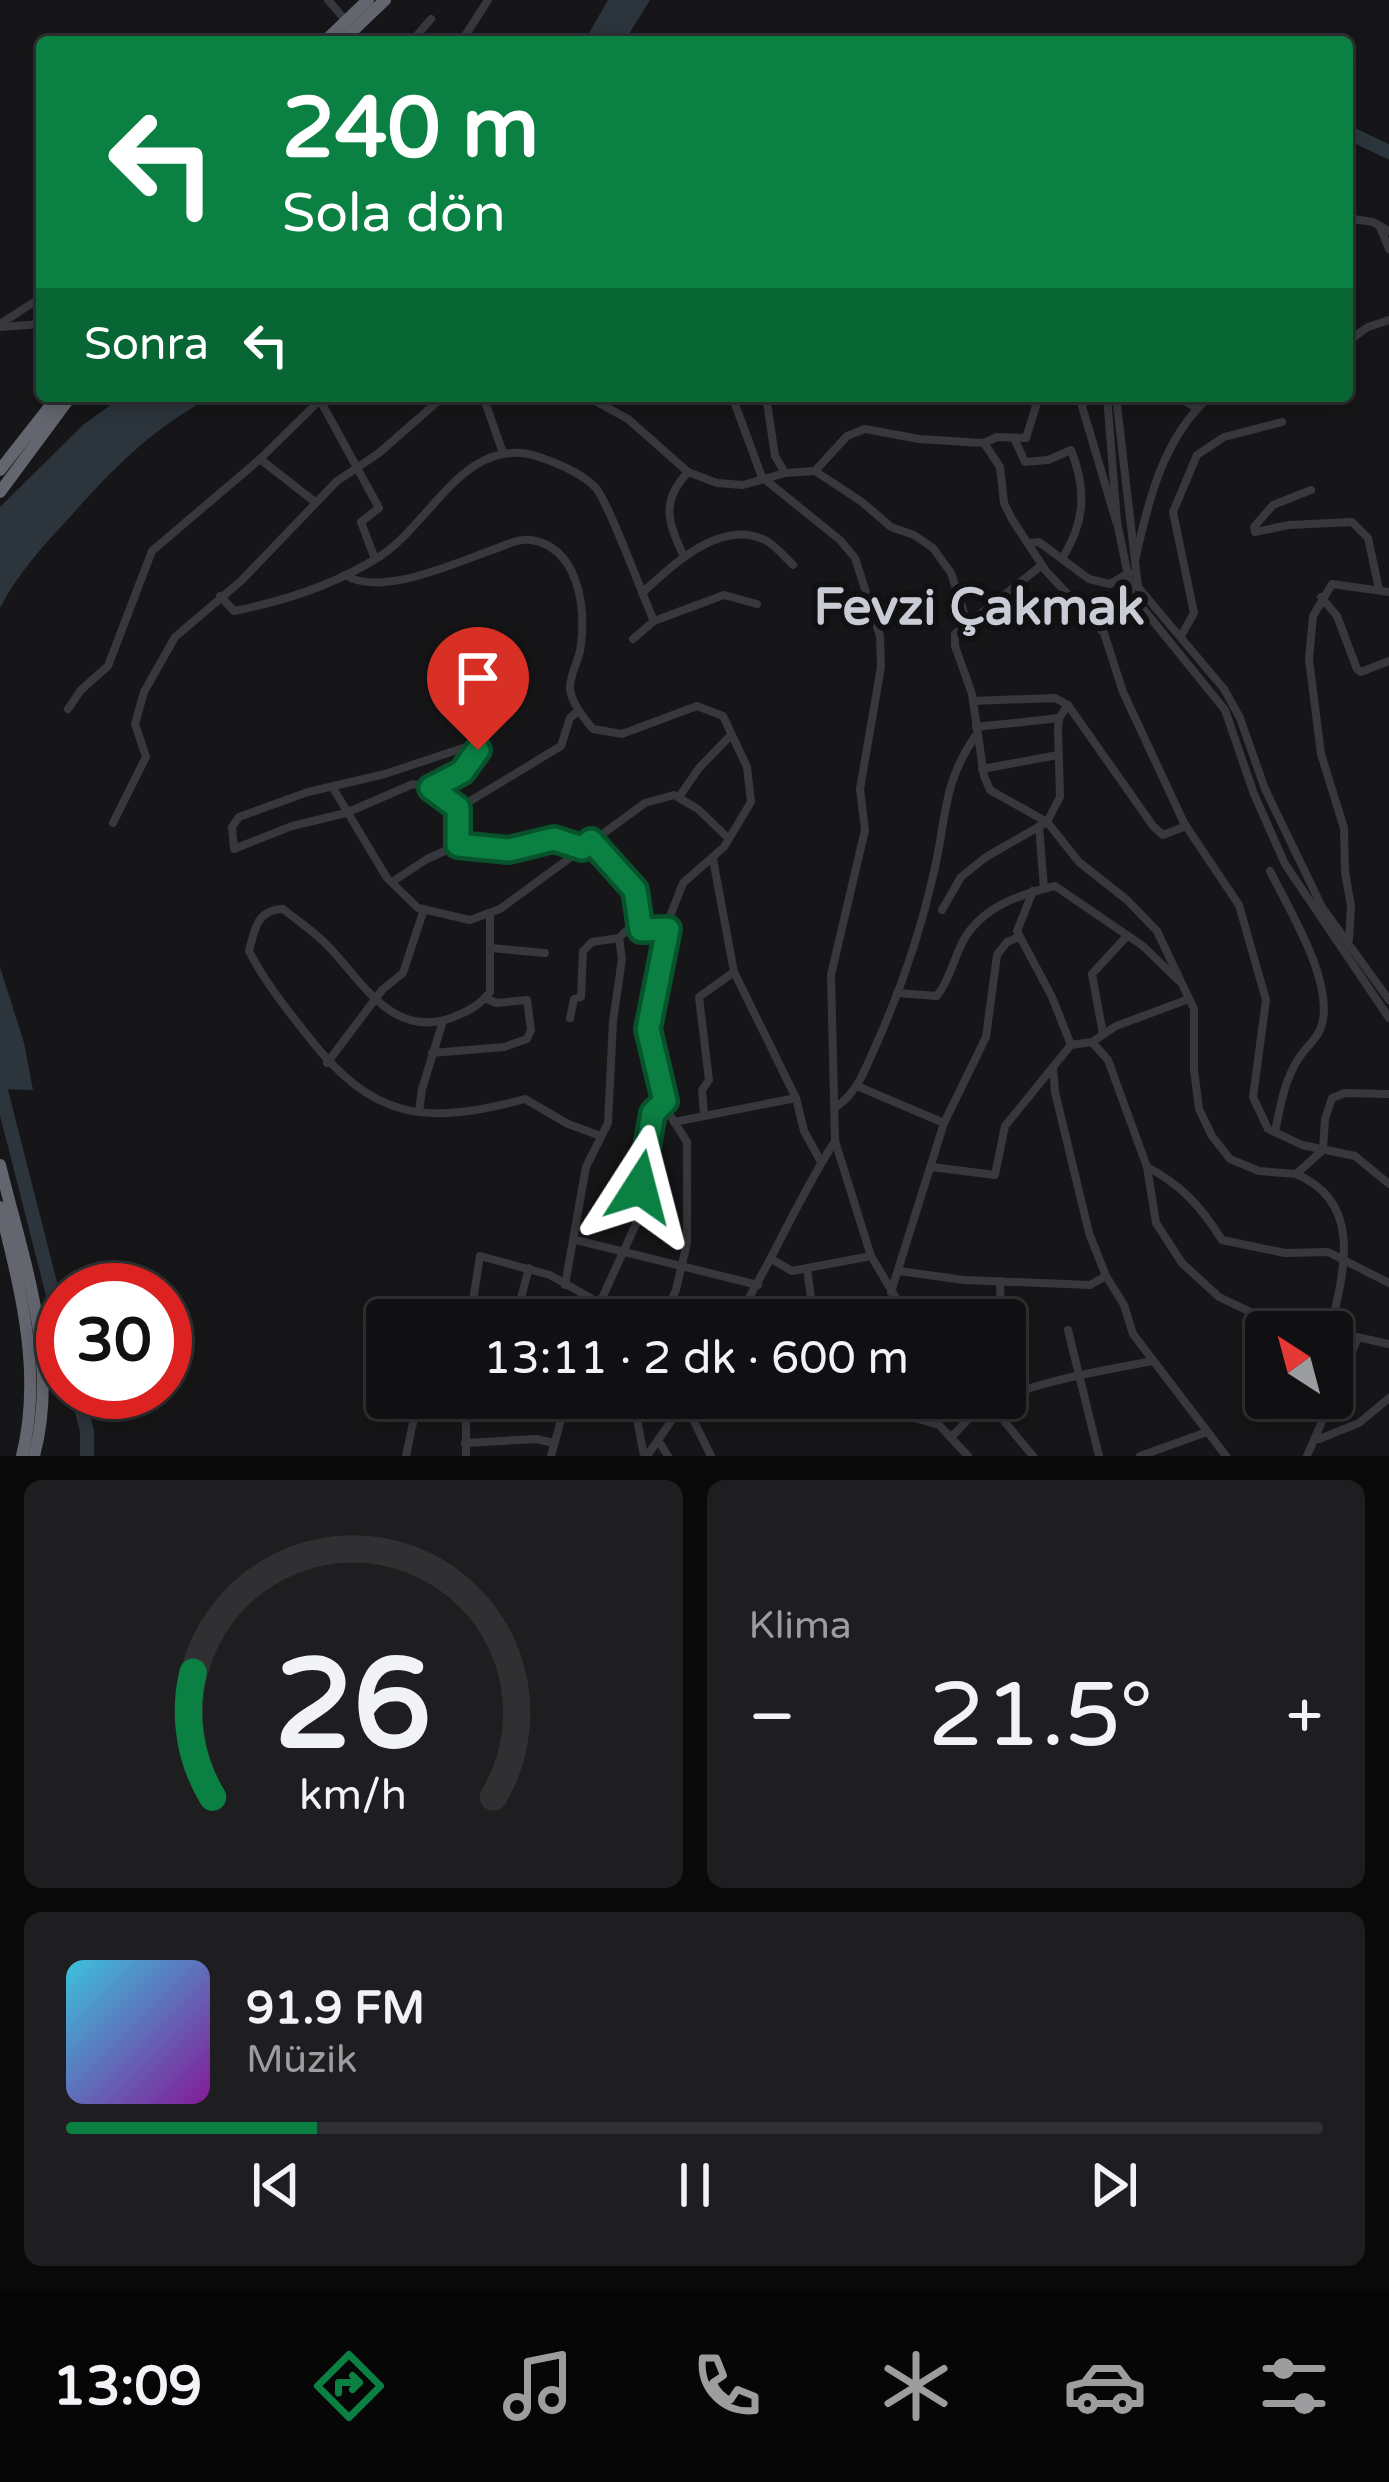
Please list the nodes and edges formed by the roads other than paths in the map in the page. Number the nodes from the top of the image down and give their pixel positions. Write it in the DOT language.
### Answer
graph roads {
  1 [pos="328,0"];
  2 [pos="368,0"];
  3 [pos="385,0"];
  4 [pos="488,0"];
  5 [pos="431,19"];
  6 [pos="350,25"];
  7 [pos="333,36"];
  8 [pos="344,36"];
  9 [pos="416,36"];
  10 [pos="465,36"];
  11 [pos="1353,219"];
  12 [pos="1379,225"];
  13 [pos="1389,231"];
  14 [pos="1389,249"];
  15 [pos="36,301"];
  16 [pos="1389,320"];
  17 [pos="36,324"];
  18 [pos="0,326"];
  19 [pos="1353,338"];
  20 [pos="53,402"];
  21 [pos="67,402"];
  22 [pos="318,402"];
  23 [pos="321,402"];
  24 [pos="437,402"];
  25 [pos="485,402"];
  26 [pos="597,402"];
  27 [pos="734,402"];
  28 [pos="767,402"];
  29 [pos="1034,402"];
  30 [pos="1081,402"];
  31 [pos="1111,402"];
  32 [pos="1112,402"];
  33 [pos="1186,402"];
  34 [pos="1204,402"];
  35 [pos="1197,408"];
  36 [pos="1282,422"];
  37 [pos="1014,438"];
  38 [pos="983,443"];
  39 [pos="502,453"];
  40 [pos="260,459"];
  41 [pos="359,466"];
  42 [pos="0,470"];
  43 [pos="814,471"];
  44 [pos="688,472"];
  45 [pos="785,473"];
  46 [pos="762,476"];
  47 [pos="1311,490"];
  48 [pos="0,492"];
  49 [pos="316,502"];
  50 [pos="1117,522"];
  51 [pos="1028,543"];
  52 [pos="684,557"];
  53 [pos="375,559"];
  54 [pos="1062,559"];
  55 [pos="793,565"];
  56 [pos="1042,565"];
  57 [pos="1130,573"];
  58 [pos="345,575"];
  59 [pos="1384,591"];
  60 [pos="642,593"];
  61 [pos="220,596"];
  62 [pos="1321,597"];
  63 [pos="757,604"];
  64 [pos="654,621"];
  65 [pos="968,625"];
  66 [pos="1180,636"];
  67 [pos="634,639"];
  68 [pos="1389,661"];
  69 [pos="973,700"];
  70 [pos="1068,705"];
  71 [pos="68,709"];
  72 [pos="578,711"];
  73 [pos="1059,718"];
  74 [pos="976,731"];
  75 [pos="731,735"];
  76 [pos="1058,754"];
  77 [pos="408,767"];
  78 [pos="982,769"];
  79 [pos="413,784"];
  80 [pos="333,788"];
  81 [pos="431,788"];
  82 [pos="679,797"];
  83 [pos="458,808"];
  84 [pos="346,813"];
  85 [pos="113,823"];
  86 [pos="1043,824"];
  87 [pos="1186,826"];
  88 [pos="729,839"];
  89 [pos="591,841"];
  90 [pos="458,845"];
  91 [pos="582,848"];
  92 [pos="713,859"];
  93 [pos="1270,872"];
  94 [pos="392,883"];
  95 [pos="1038,890"];
  96 [pos="424,909"];
  97 [pos="942,910"];
  98 [pos="490,913"];
  99 [pos="668,929"];
  100 [pos="641,930"];
  101 [pos="1128,936"];
  102 [pos="1019,937"];
  103 [pos="619,938"];
  104 [pos="1348,941"];
  105 [pos="490,948"];
  106 [pos="545,953"];
  107 [pos="734,973"];
  108 [pos="1185,986"];
  109 [pos="897,993"];
  110 [pos="485,998"];
  111 [pos="1190,998"];
  112 [pos="1389,1000"];
  113 [pos="374,1001"];
  114 [pos="1388,1016"];
  115 [pos="570,1018"];
  116 [pos="442,1021"];
  117 [pos="1103,1034"];
  118 [pos="1092,1042"];
  119 [pos="1071,1046"];
  120 [pos="432,1053"];
  121 [pos="327,1063"];
  122 [pos="1053,1067"];
  123 [pos="857,1086"];
  124 [pos="1389,1094"];
  125 [pos="796,1098"];
  126 [pos="665,1101"];
  127 [pos="835,1108"];
  128 [pos="419,1112"];
  129 [pos="704,1114"];
  130 [pos="674,1122"];
  131 [pos="944,1123"];
  132 [pos="1274,1132"];
  133 [pos="602,1136"];
  134 [pos="836,1141"];
  135 [pos="1324,1150"];
  136 [pos="821,1162"];
  137 [pos="0,1165"];
  138 [pos="1147,1166"];
  139 [pos="932,1167"];
  140 [pos="1296,1174"];
  141 [pos="1389,1184"];
  142 [pos="0,1207"];
  143 [pos="576,1240"];
  144 [pos="624,1251"];
  145 [pos="871,1256"];
  146 [pos="772,1260"];
  147 [pos="1347,1260"];
  148 [pos="530,1268"];
  149 [pos="681,1268"];
  150 [pos="807,1268"];
  151 [pos="898,1271"];
  152 [pos="1106,1276"];
  153 [pos="1000,1281"];
  154 [pos="1389,1283"];
  155 [pos="565,1285"];
  156 [pos="758,1285"];
  157 [pos="891,1293"];
  158 [pos="473,1299"];
  159 [pos="521,1299"];
  160 [pos="592,1299"];
  161 [pos="603,1299"];
  162 [pos="670,1299"];
  163 [pos="749,1299"];
  164 [pos="811,1299"];
  165 [pos="895,1299"];
  166 [pos="1000,1299"];
  167 [pos="1248,1311"];
  168 [pos="1335,1311"];
  169 [pos="1068,1330"];
  170 [pos="1353,1339"];
  171 [pos="1357,1340"];
  172 [pos="1389,1344"];
  173 [pos="1153,1361"];
  174 [pos="1078,1376"];
  175 [pos="1026,1391"];
  176 [pos="1389,1398"];
  177 [pos="414,1419"];
  178 [pos="466,1419"];
  179 [pos="561,1419"];
  180 [pos="637,1419"];
  181 [pos="673,1419"];
  182 [pos="694,1419"];
  183 [pos="918,1419"];
  184 [pos="970,1419"];
  185 [pos="1003,1419"];
  186 [pos="1207,1432"];
  187 [pos="951,1437"];
  188 [pos="658,1440"];
  189 [pos="1318,1440"];
  190 [pos="465,1443"];
  191 [pos="554,1443"];
  192 [pos="22,1456"];
  193 [pos="34,1456"];
  194 [pos="406,1456"];
  195 [pos="466,1456"];
  196 [pos="551,1456"];
  197 [pos="645,1456"];
  198 [pos="668,1456"];
  199 [pos="711,1456"];
  200 [pos="968,1456"];
  201 [pos="1033,1456"];
  202 [pos="1099,1456"];
  203 [pos="1140,1456"];
  204 [pos="1226,1456"];
  205 [pos="1307,1456"];
  1 -- 6 [label="street"];
  2 -- 6 [label="highway"];
  3 -- 6 [label="highway"];
  4 -- 10 [label="street"];
  5 -- 9 [label="street"];
  6 -- 7 [label="highway"];
  6 -- 8 [label="highway"];
  11 -- 12 [label="street"];
  12 -- 13 [label="street"];
  12 -- 14 [label="street"];
  15 -- 18 [label="street"];
  16 -- 19 [label="street"];
  17 -- 18 [label="street"];
  20 -- 42 [label="highway"];
  21 -- 48 [label="highway"];
  22 -- 40 [label="street"];
  23 -- 41 [label="street"];
  24 -- 41 [label="street"];
  25 -- 39 [label="street"];
  26 -- 44 [label="street"];
  27 -- 46 [label="street"];
  28 -- 45 [label="street"];
  29 -- 37 [label="street"];
  30 -- 50 [label="street"];
  31 -- 50 [label="street"];
  32 -- 57 [label="street"];
  33 -- 35 [label="street"];
  34 -- 35 [label="street"];
  35 -- 57 [label="street"];
  36 -- 66 [label="street"];
  37 -- 38 [label="street"];
  37 -- 54 [label="street"];
  38 -- 43 [label="street"];
  38 -- 51 [label="street"];
  39 -- 53 [label="street"];
  39 -- 60 [label="street"];
  40 -- 49 [label="street"];
  40 -- 71 [label="street"];
  41 -- 49 [label="street"];
  41 -- 53 [label="street"];
  43 -- 45 [label="street"];
  43 -- 65 [label="street"];
  44 -- 46 [label="street"];
  44 -- 52 [label="street"];
  45 -- 46 [label="street"];
  46 -- 127 [label="street"];
  47 -- 59 [label="street"];
  49 -- 61 [label="street"];
  50 -- 57 [label="street"];
  51 -- 54 [label="street"];
  51 -- 56 [label="street"];
  52 -- 55 [label="street"];
  52 -- 60 [label="street"];
  53 -- 58 [label="street"];
  54 -- 57 [label="street"];
  56 -- 65 [label="street"];
  56 -- 87 [label="street"];
  57 -- 66 [label="street"];
  57 -- 114 [label="street"];
  58 -- 61 [label="street"];
  58 -- 72 [label="street"];
  59 -- 62 [label="street"];
  60 -- 64 [label="street"];
  61 -- 85 [label="street"];
  62 -- 68 [label="street"];
  62 -- 104 [label="street"];
  63 -- 64 [label="street"];
  64 -- 67 [label="street"];
  65 -- 69 [label="street"];
  66 -- 104 [label="street"];
  69 -- 70 [label="street"];
  69 -- 74 [label="street"];
  70 -- 73 [label="street"];
  70 -- 87 [label="street"];
  72 -- 75 [label="street"];
  72 -- 83 [label="street"];
  73 -- 74 [label="street"];
  73 -- 76 [label="street"];
  74 -- 78 [label="street"];
  74 -- 109 [label="street"];
  75 -- 82 [label="street"];
  75 -- 88 [label="street"];
  76 -- 78 [label="street"];
  76 -- 86 [label="street"];
  77 -- 79 [label="street"];
  77 -- 80 [label="street"];
  77 -- 81 [label="street"];
  78 -- 86 [label="street"];
  79 -- 81 [label="street"];
  79 -- 84 [label="street"];
  80 -- 84 [label="street"];
  80 -- 84 [label="street"];
  81 -- 83 [label="street"];
  82 -- 88 [label="street"];
  82 -- 89 [label="street"];
  83 -- 90 [label="street"];
  84 -- 94 [label="street"];
  86 -- 95 [label="street"];
  86 -- 97 [label="street"];
  86 -- 108 [label="street"];
  87 -- 132 [label="street"];
  88 -- 92 [label="street"];
  89 -- 91 [label="street"];
  89 -- 100 [label="street"];
  90 -- 91 [label="street"];
  90 -- 94 [label="street"];
  91 -- 98 [label="street"];
  92 -- 99 [label="street"];
  92 -- 107 [label="street"];
  93 -- 132 [label="street"];
  94 -- 96 [label="street"];
  95 -- 101 [label="street"];
  95 -- 102 [label="street"];
  95 -- 109 [label="street"];
  96 -- 98 [label="street"];
  96 -- 113 [label="street"];
  98 -- 105 [label="street"];
  99 -- 100 [label="street"];
  99 -- 126 [label="street"];
  100 -- 103 [label="street"];
  101 -- 108 [label="street"];
  101 -- 117 [label="street"];
  102 -- 119 [label="street"];
  102 -- 131 [label="street"];
  103 -- 115 [label="street"];
  103 -- 133 [label="street"];
  104 -- 112 [label="street"];
  105 -- 106 [label="street"];
  105 -- 110 [label="street"];
  107 -- 125 [label="street"];
  107 -- 129 [label="street"];
  108 -- 111 [label="street"];
  109 -- 123 [label="street"];
  110 -- 116 [label="street"];
  110 -- 120 [label="street"];
  111 -- 117 [label="street"];
  111 -- 140 [label="street"];
  113 -- 116 [label="street"];
  113 -- 121 [label="street"];
  113 -- 121 [label="street"];
  116 -- 120 [label="street"];
  117 -- 118 [label="street"];
  118 -- 119 [label="street"];
  118 -- 138 [label="street"];
  119 -- 122 [label="street"];
  120 -- 128 [label="street"];
  121 -- 128 [label="street"];
  122 -- 139 [label="street"];
  122 -- 152 [label="street"];
  123 -- 127 [label="street"];
  123 -- 131 [label="street"];
  124 -- 135 [label="street"];
  125 -- 129 [label="street"];
  125 -- 136 [label="street"];
  126 -- 130 [label="street"];
  126 -- 144 [label="street"];
  127 -- 134 [label="street"];
  128 -- 133 [label="street"];
  129 -- 130 [label="street"];
  130 -- 149 [label="street"];
  131 -- 139 [label="street"];
  132 -- 135 [label="street"];
  133 -- 143 [label="street"];
  134 -- 136 [label="street"];
  134 -- 145 [label="street"];
  135 -- 140 [label="street"];
  135 -- 141 [label="street"];
  136 -- 146 [label="street"];
  137 -- 193 [label="highway"];
  138 -- 147 [label="street"];
  138 -- 167 [label="street"];
  139 -- 151 [label="street"];
  140 -- 147 [label="street"];
  142 -- 192 [label="highway"];
  143 -- 144 [label="street"];
  143 -- 155 [label="street"];
  144 -- 149 [label="street"];
  144 -- 161 [label="street"];
  145 -- 150 [label="street"];
  145 -- 157 [label="street"];
  146 -- 150 [label="street"];
  146 -- 156 [label="street"];
  147 -- 154 [label="street"];
  147 -- 168 [label="street"];
  148 -- 155 [label="street"];
  148 -- 158 [label="street"];
  148 -- 159 [label="street"];
  149 -- 156 [label="street"];
  149 -- 162 [label="street"];
  150 -- 164 [label="street"];
  151 -- 153 [label="street"];
  151 -- 157 [label="street"];
  152 -- 153 [label="street"];
  152 -- 173 [label="street"];
  153 -- 166 [label="street"];
  155 -- 160 [label="street"];
  156 -- 163 [label="street"];
  157 -- 165 [label="street"];
  169 -- 174 [label="street"];
  170 -- 171 [label="street"];
  171 -- 172 [label="street"];
  171 -- 189 [label="street"];
  173 -- 174 [label="street"];
  173 -- 186 [label="street"];
  174 -- 175 [label="street"];
  174 -- 202 [label="street"];
  176 -- 189 [label="street"];
  177 -- 194 [label="street"];
  178 -- 190 [label="street"];
  179 -- 191 [label="street"];
  180 -- 197 [label="street"];
  181 -- 188 [label="street"];
  182 -- 199 [label="street"];
  183 -- 187 [label="street"];
  184 -- 187 [label="street"];
  185 -- 201 [label="street"];
  186 -- 203 [label="street"];
  186 -- 204 [label="street"];
  187 -- 200 [label="street"];
  188 -- 197 [label="street"];
  188 -- 198 [label="street"];
  189 -- 205 [label="street"];
  190 -- 191 [label="street"];
  190 -- 195 [label="street"];
  191 -- 196 [label="street"];
}
